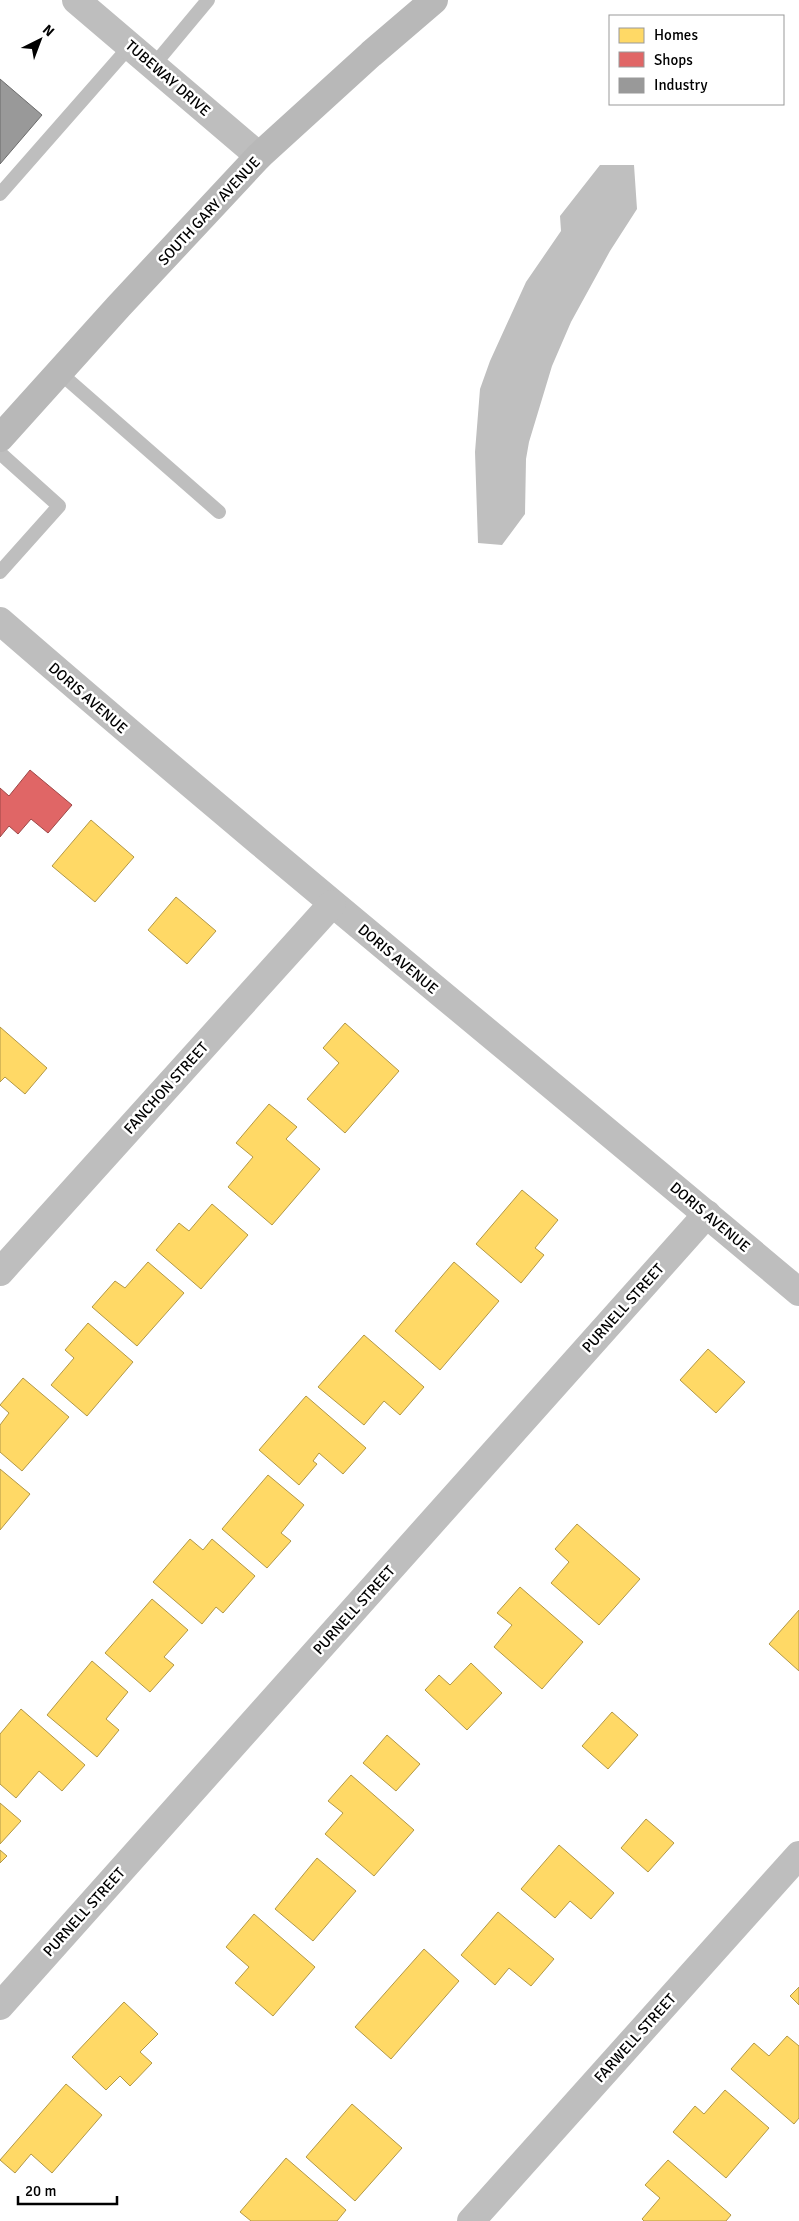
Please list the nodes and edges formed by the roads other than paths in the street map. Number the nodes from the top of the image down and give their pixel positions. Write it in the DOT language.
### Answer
graph roads {
  1 [pos="76,0"];
  2 [pos="208,0"];
  3 [pos="434,0"];
  4 [pos="130,46"];
  5 [pos="154,66"];
  6 [pos="259,156"];
  7 [pos="0,194"];
  8 [pos="59,372"];
  9 [pos="0,438"];
  10 [pos="0,453"];
  11 [pos="218,512"];
  12 [pos="0,572"];
  13 [pos="0,621"];
  14 [pos="332,904"];
  15 [pos="707,1214"];
  16 [pos="0,1272"];
  17 [pos="799,1292"];
  18 [pos="799,1855"];
  19 [pos="0,2006"];
  20 [pos="471,2221"];
  1 -- 4 [label="street, TUBEWAY DRIVE"];
  2 -- 5 [label="lane"];
  3 -- 6 [label="main road, SOUTH GARY AVENUE"];
  4 -- 5 [label="street, TUBEWAY DRIVE"];
  4 -- 7 [label="lane"];
  5 -- 6 [label="street, TUBEWAY DRIVE"];
  6 -- 8 [label="main road, SOUTH GARY AVENUE"];
  8 -- 9 [label="main road, SOUTH GARY AVENUE"];
  8 -- 11 [label="lane"];
  10 -- 12 [label="lane"];
  13 -- 14 [label="street, DORIS AVENUE"];
  14 -- 15 [label="street, DORIS AVENUE"];
  14 -- 16 [label="street, FANCHON STREET"];
  15 -- 17 [label="street, DORIS AVENUE"];
  15 -- 19 [label="street, PURNELL STREET"];
  18 -- 20 [label="street, FARWELL STREET"];
}
